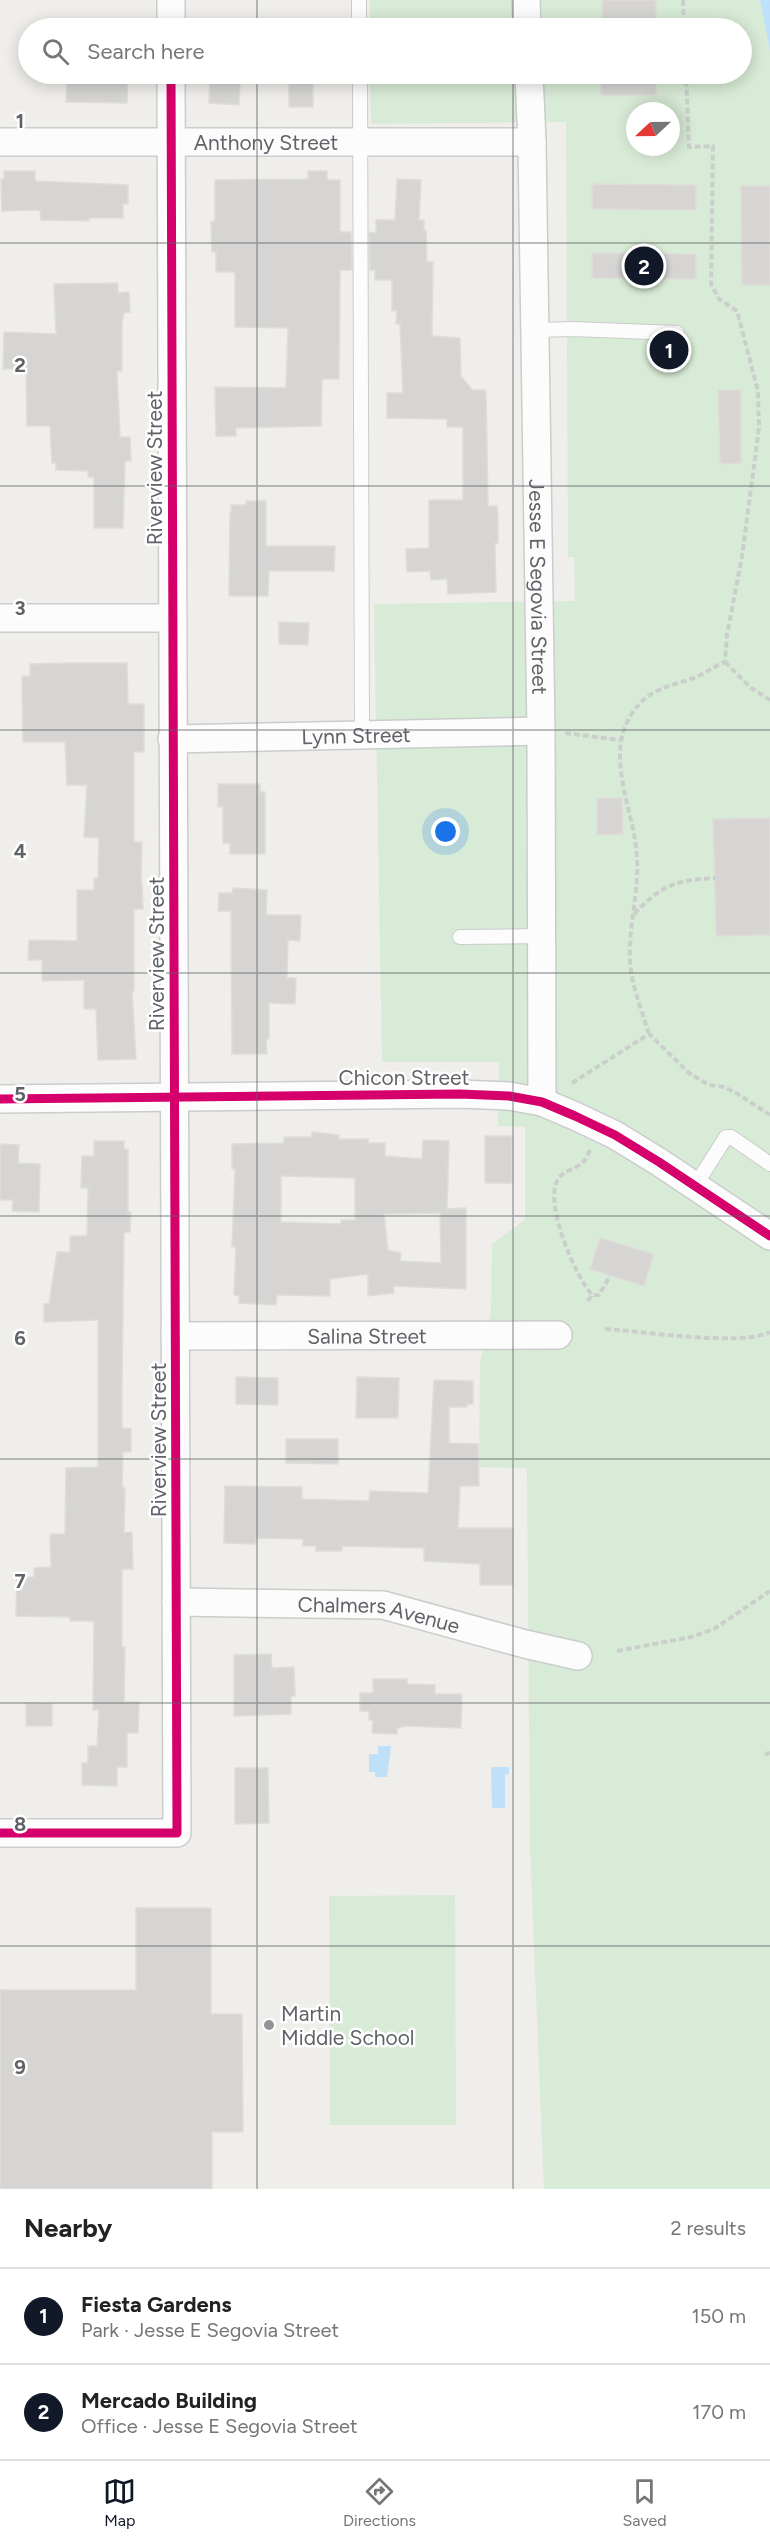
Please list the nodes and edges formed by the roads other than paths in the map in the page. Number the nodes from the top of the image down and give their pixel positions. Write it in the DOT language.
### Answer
graph roads {
  1 [pos="171,0"];
  2 [pos="359,0"];
  3 [pos="526,0"];
  4 [pos="171,18"];
  5 [pos="359,18"];
  6 [pos="527,18"];
  7 [pos="171,84"];
  8 [pos="360,84"];
  9 [pos="529,84"];
  10 [pos="0,142"];
  11 [pos="170,142"];
  12 [pos="360,142"];
  13 [pos="532,142"];
  14 [pos="535,330"];
  15 [pos="676,333"];
  16 [pos="0,618"];
  17 [pos="172,618"];
  18 [pos="541,730"];
  19 [pos="362,735"];
  20 [pos="172,739"];
  21 [pos="541,936"];
  22 [pos="460,938"];
  23 [pos="175,1098"];
  24 [pos="0,1099"];
  25 [pos="542,1102"];
  26 [pos="770,1164"];
  27 [pos="695,1186"];
  28 [pos="770,1236"];
  29 [pos="558,1335"];
  30 [pos="175,1336"];
  31 [pos="176,1602"];
  32 [pos="578,1656"];
  33 [pos="0,1833"];
  1 -- 4 [label="street"];
  2 -- 5 [label="lane"];
  3 -- 6 [label="street"];
  7 -- 11 [label="street, Riverview Street"];
  8 -- 12 [label="lane"];
  9 -- 13 [label="street, Jesse E Segovia Street"];
  10 -- 11 [label="street, Anthony Street"];
  11 -- 12 [label="street, Anthony Street"];
  11 -- 17 [label="street, Riverview Street"];
  12 -- 13 [label="street, Anthony Street"];
  12 -- 19 [label="lane"];
  13 -- 14 [label="street, Jesse E Segovia Street"];
  14 -- 15 [label="lane"];
  14 -- 18 [label="street, Jesse E Segovia Street"];
  16 -- 17 [label="street"];
  17 -- 20 [label="street, Riverview Street"];
  18 -- 19 [label="street, Lynn Street"];
  18 -- 21 [label="street, Jesse E Segovia Street"];
  19 -- 20 [label="street, Lynn Street"];
  20 -- 23 [label="street, Riverview Street"];
  21 -- 22 [label="lane"];
  21 -- 25 [label="street, Jesse E Segovia Street"];
  23 -- 24 [label="street, Chicon Street"];
  23 -- 25 [label="street, Chicon Street"];
  23 -- 30 [label="street, Riverview Street"];
  25 -- 27 [label="street, Chicon Street"];
  26 -- 27 [label="lane"];
  27 -- 28 [label="street, Chicon Street"];
  29 -- 30 [label="street, Salina Street"];
  30 -- 31 [label="street, Riverview Street"];
  31 -- 32 [label="street, Chalmers Avenue"];
  31 -- 33 [label="street, Riverview Street"];
}
